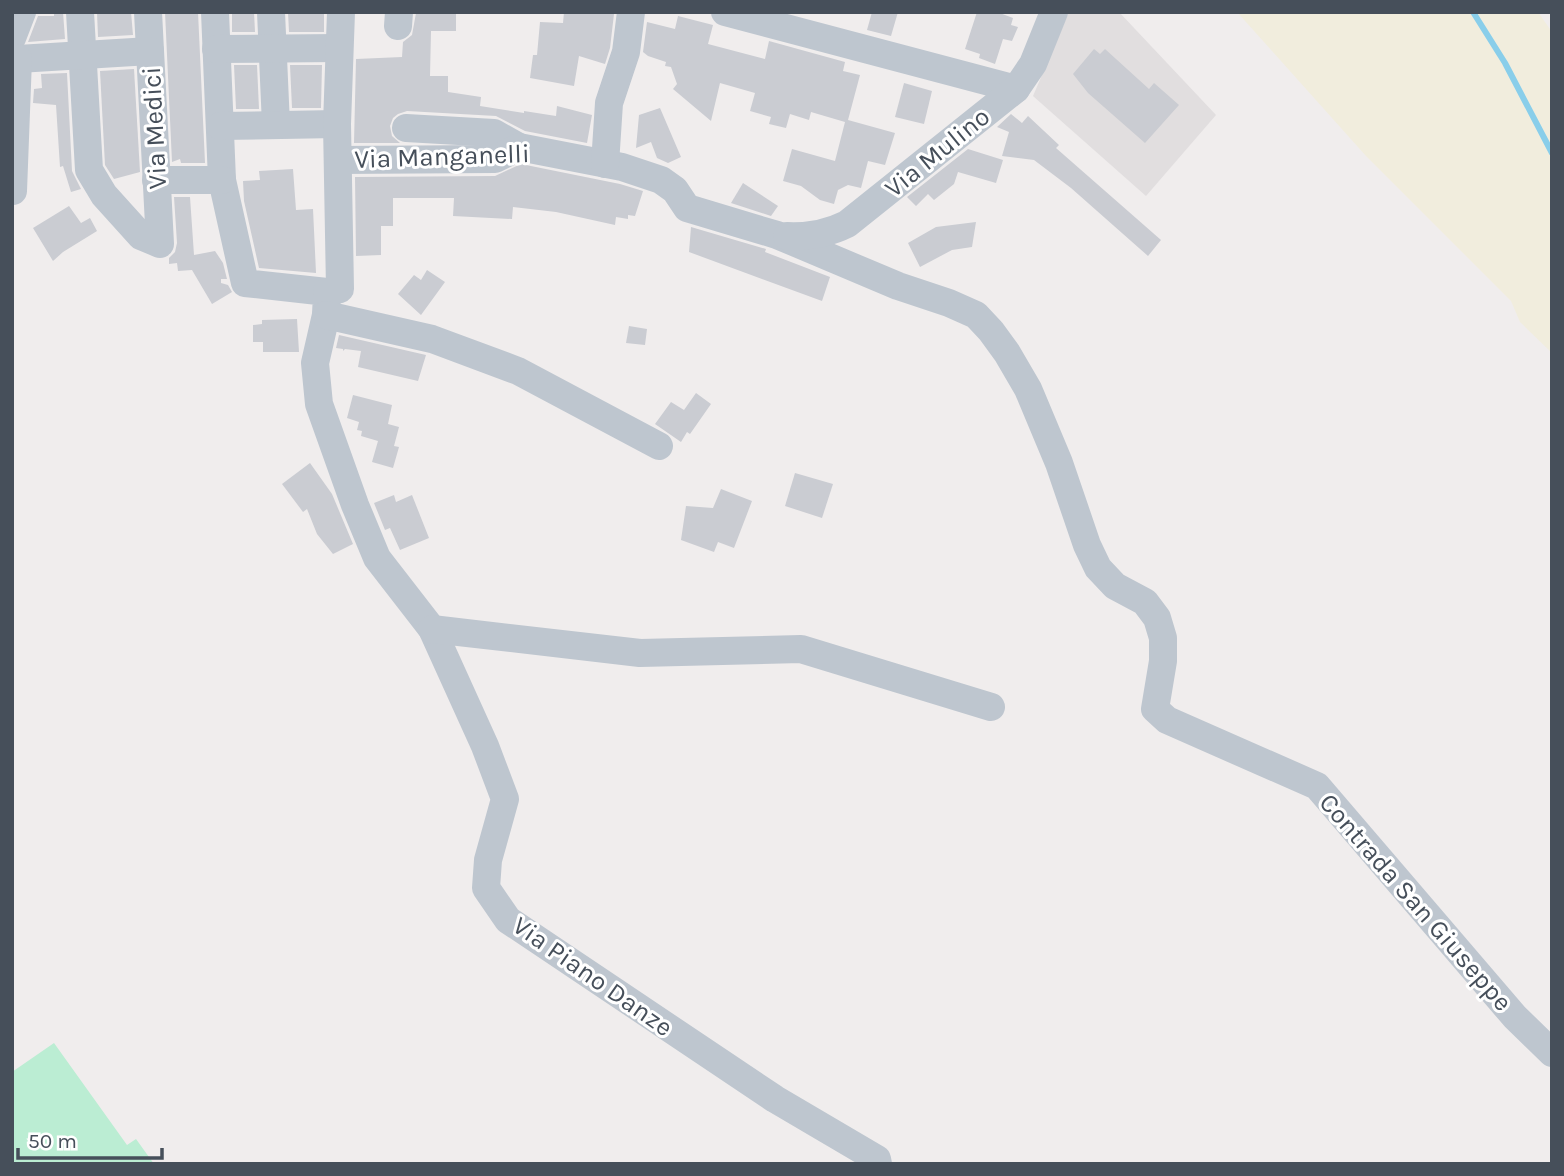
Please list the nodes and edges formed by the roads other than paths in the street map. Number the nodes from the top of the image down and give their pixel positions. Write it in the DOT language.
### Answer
graph roads {
  1 [pos="22,12"];
  2 [pos="80,12"];
  3 [pos="148,12"];
  4 [pos="215,12"];
  5 [pos="271,12"];
  6 [pos="341,12"];
  7 [pos="631,12"];
  8 [pos="725,12"];
  9 [pos="1054,12"];
  10 [pos="339,48"];
  11 [pos="273,49"];
  12 [pos="216,50"];
  13 [pos="14,51"];
  14 [pos="150,51"];
  15 [pos="82,55"];
  16 [pos="1016,89"];
  17 [pos="337,124"];
  18 [pos="276,125"];
  19 [pos="220,127"];
  20 [pos="406,128"];
  21 [pos="519,147"];
  22 [pos="338,160"];
  23 [pos="605,164"];
  24 [pos="156,180"];
  25 [pos="222,180"];
  26 [pos="13,191"];
  27 [pos="777,235"];
  28 [pos="327,303"];
  29 [pos="659,446"];
  30 [pos="432,629"];
  31 [pos="990,707"];
  32 [pos="1552,1053"];
  33 [pos="878,1164"];
  1 -- 13 [label="street"];
  2 -- 15 [label="street"];
  3 -- 14 [label="street, Via Medici"];
  4 -- 12 [label="street"];
  5 -- 11 [label="street"];
  6 -- 10 [label="street"];
  7 -- 23 [label="street"];
  8 -- 16 [label="street"];
  9 -- 16 [label="street, Via Mulino"];
  10 -- 11 [label="street"];
  10 -- 17 [label="street"];
  11 -- 12 [label="street"];
  11 -- 18 [label="street"];
  12 -- 19 [label="street"];
  13 -- 15 [label="street"];
  13 -- 26 [label="street"];
  14 -- 15 [label="street"];
  14 -- 24 [label="street, Via Medici"];
  15 -- 24 [label="street, Via Medici"];
  16 -- 27 [label="street, Via Mulino"];
  17 -- 18 [label="street"];
  17 -- 22 [label="street"];
  18 -- 19 [label="street"];
  19 -- 25 [label="street"];
  20 -- 21 [label="street"];
  21 -- 22 [label="street, Via Manganelli"];
  21 -- 23 [label="street, Via Manganelli"];
  22 -- 28 [label="street, Via Piano Danze"];
  23 -- 27 [label="street, Via Manganelli"];
  24 -- 25 [label="street"];
  25 -- 28 [label="street"];
  27 -- 32 [label="street, Contrada San Giuseppe"];
  28 -- 29 [label="street"];
  28 -- 30 [label="street, Via Piano Danze"];
  30 -- 31 [label="street"];
  30 -- 33 [label="street, Via Piano Danze"];
}
